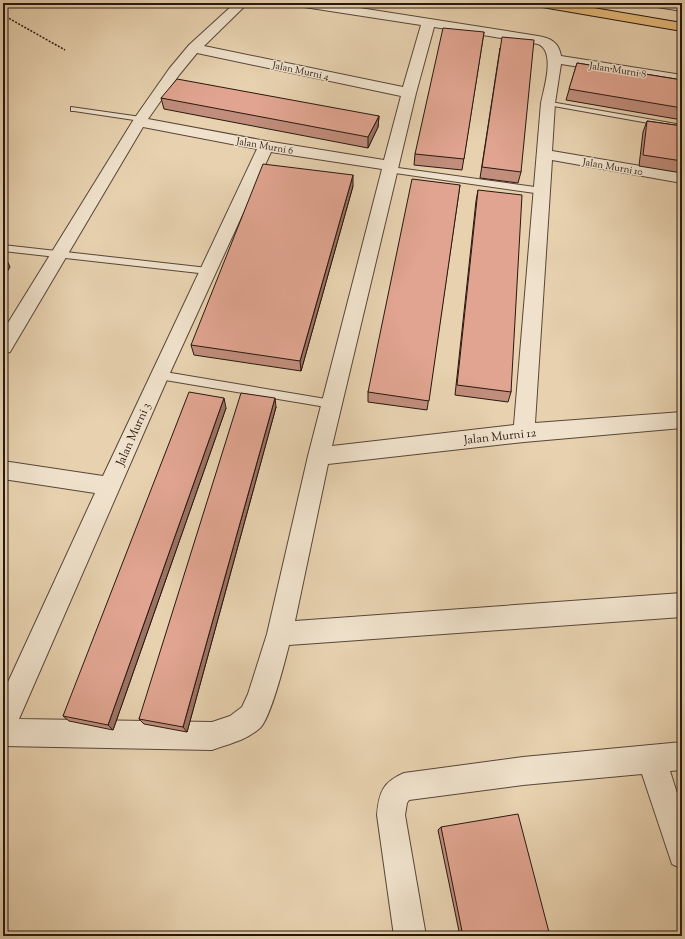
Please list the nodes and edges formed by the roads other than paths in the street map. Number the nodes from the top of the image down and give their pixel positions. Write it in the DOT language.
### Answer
graph roads {
  1 [pos="242,3"];
  2 [pos="304,3"];
  3 [pos="542,3"];
  4 [pos="656,3"];
  5 [pos="682,7"];
  6 [pos="429,22"];
  7 [pos="682,27"];
  8 [pos="194,48"];
  9 [pos="555,59"];
  10 [pos="682,79"];
  11 [pos="409,92"];
  12 [pos="548,103"];
  13 [pos="74,109"];
  14 [pos="140,120"];
  15 [pos="682,126"];
  16 [pos="266,146"];
  17 [pos="545,154"];
  18 [pos="391,168"];
  19 [pos="682,178"];
  20 [pos="542,191"];
  21 [pos="3,248"];
  22 [pos="60,254"];
  23 [pos="208,271"];
  24 [pos="3,346"];
  25 [pos="159,375"];
  26 [pos="332,404"];
  27 [pos="682,420"];
  28 [pos="524,433"];
  29 [pos="319,456"];
  30 [pos="3,470"];
  31 [pos="109,486"];
  32 [pos="682,606"];
  33 [pos="280,634"];
  34 [pos="3,723"];
  35 [pos="3,732"];
  36 [pos="682,756"];
  37 [pos="652,760"];
  38 [pos="682,854"];
  39 [pos="410,936"];
  1 -- 8 [label="street"];
  2 -- 6 [label="street"];
  3 -- 7 [label="main road"];
  4 -- 5 [label="street"];
  6 -- 9 [label="street"];
  6 -- 11 [label="street"];
  8 -- 11 [label="street, Jalan Murni 4"];
  8 -- 14 [label="street"];
  9 -- 10 [label="street, Jalan Murni 8"];
  9 -- 12 [label="street"];
  11 -- 18 [label="street"];
  12 -- 15 [label="lane"];
  12 -- 17 [label="street"];
  13 -- 14 [label="lane"];
  14 -- 16 [label="street, Jalan Murni 6"];
  14 -- 22 [label="street"];
  16 -- 18 [label="street, Jalan Murni 6"];
  16 -- 23 [label="street, Jalan Murni 3"];
  17 -- 19 [label="street, Jalan Murni 10"];
  17 -- 20 [label="street"];
  18 -- 20 [label="lane"];
  18 -- 26 [label="street"];
  20 -- 28 [label="street"];
  21 -- 22 [label="lane"];
  22 -- 23 [label="lane"];
  22 -- 24 [label="street"];
  23 -- 25 [label="street, Jalan Murni 3"];
  25 -- 26 [label="lane"];
  25 -- 31 [label="street, Jalan Murni 3"];
  26 -- 29 [label="street"];
  27 -- 28 [label="street, Jalan Murni 12"];
  28 -- 29 [label="street, Jalan Murni 12"];
  29 -- 33 [label="street"];
  30 -- 31 [label="street"];
  31 -- 34 [label="street, Jalan Murni 3"];
  32 -- 33 [label="street"];
  33 -- 35 [label="street"];
  36 -- 37 [label="street"];
  37 -- 38 [label="street"];
  37 -- 39 [label="street"];
}
